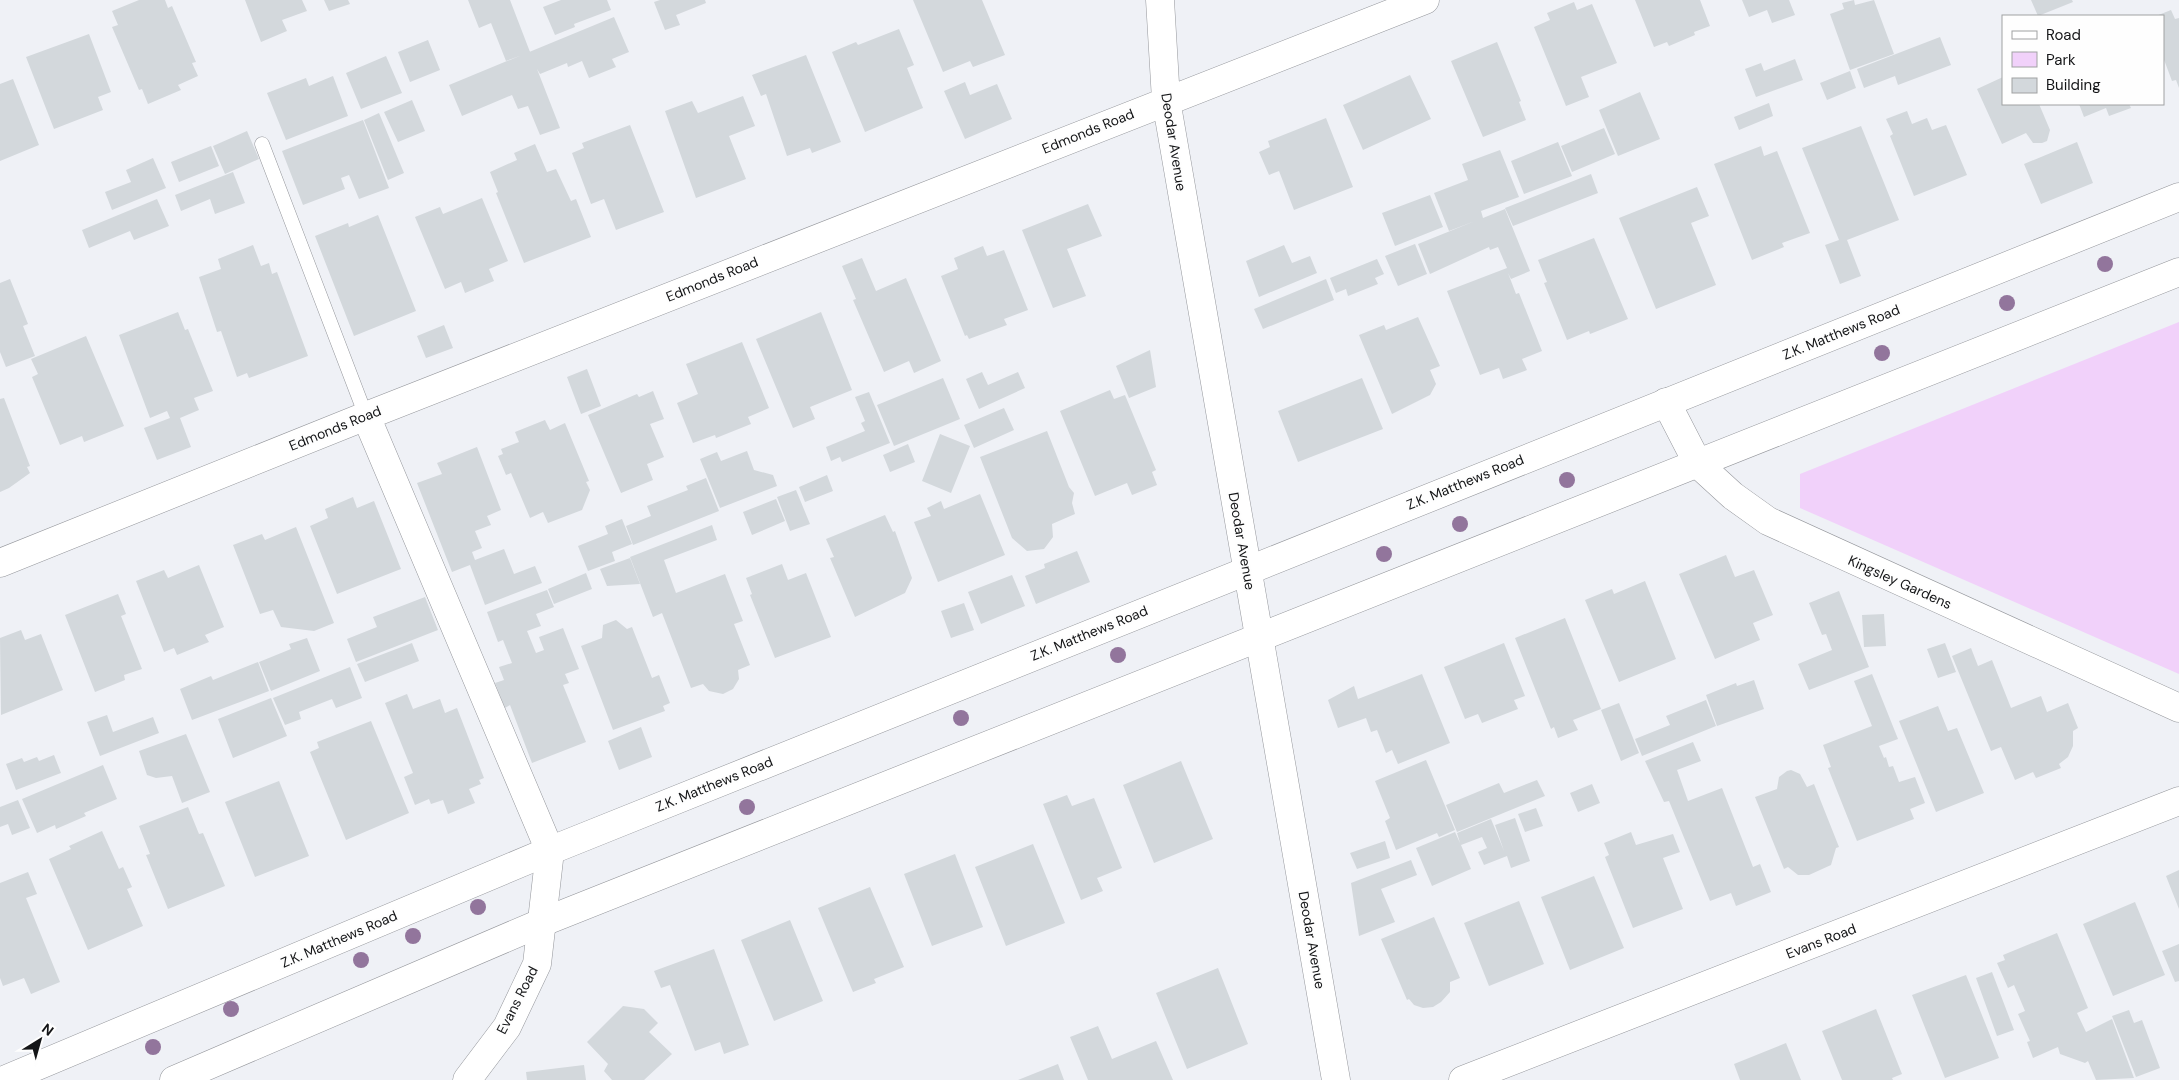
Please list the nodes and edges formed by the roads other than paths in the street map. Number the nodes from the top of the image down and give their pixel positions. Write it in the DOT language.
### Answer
graph roads {
  1 [pos="1160,0"];
  2 [pos="1425,0"];
  3 [pos="1166,100"];
  4 [pos="262,144"];
  5 [pos="2179,197"];
  6 [pos="2179,272"];
  7 [pos="1666,402"];
  8 [pos="366,416"];
  9 [pos="1698,464"];
  10 [pos="0,563"];
  11 [pos="1247,570"];
  12 [pos="1261,638"];
  13 [pos="2179,708"];
  14 [pos="2179,801"];
  15 [pos="550,851"];
  16 [pos="542,922"];
  17 [pos="4,1080"];
  18 [pos="174,1080"];
  19 [pos="467,1080"];
  20 [pos="1336,1080"];
  21 [pos="1464,1080"];
  1 -- 3 [label="street, Deodar Avenue"];
  2 -- 3 [label="street, Edmonds Road"];
  3 -- 8 [label="street, Edmonds Road"];
  3 -- 11 [label="street, Deodar Avenue"];
  4 -- 8 [label="lane"];
  5 -- 7 [label="street, Z.K. Matthews Road"];
  6 -- 9 [label="street"];
  7 -- 9 [label="street, Kingsley Gardens"];
  7 -- 11 [label="street, Z.K. Matthews Road"];
  8 -- 10 [label="street, Edmonds Road"];
  8 -- 15 [label="street"];
  9 -- 12 [label="street"];
  9 -- 13 [label="street, Kingsley Gardens"];
  11 -- 12 [label="street, Deodar Avenue"];
  11 -- 15 [label="street, Z.K. Matthews Road"];
  12 -- 16 [label="street"];
  12 -- 20 [label="street, Deodar Avenue"];
  14 -- 21 [label="street, Evans Road"];
  15 -- 16 [label="street, Evans Road"];
  15 -- 17 [label="street, Z.K. Matthews Road"];
  16 -- 18 [label="street"];
  16 -- 19 [label="street, Evans Road"];
}
